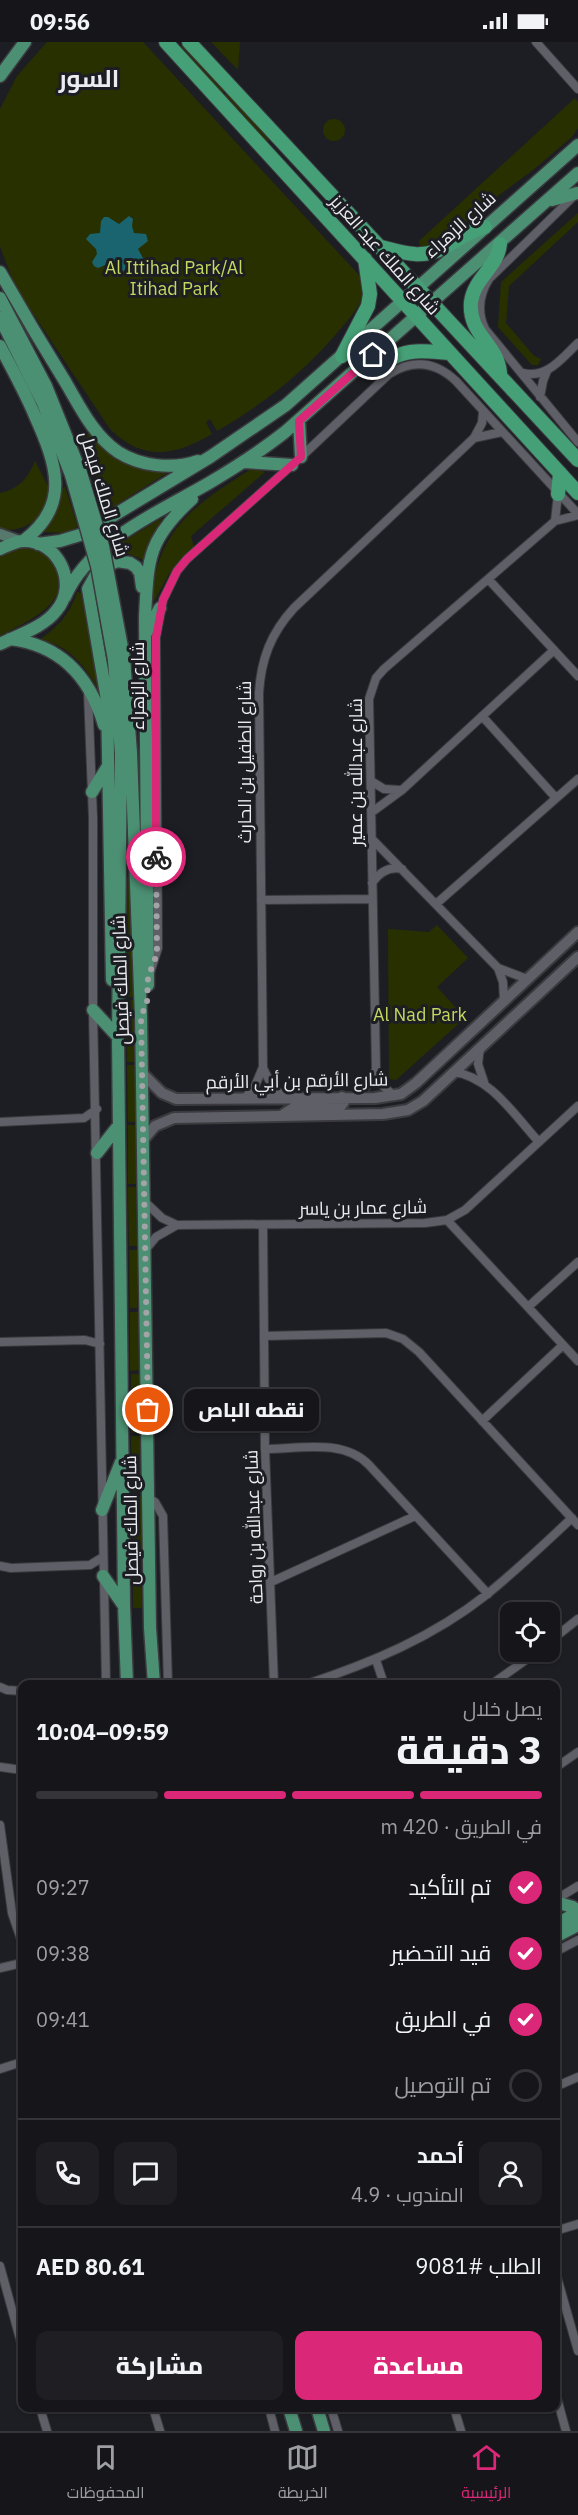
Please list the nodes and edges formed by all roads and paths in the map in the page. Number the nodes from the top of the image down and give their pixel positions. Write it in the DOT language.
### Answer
graph roads {
  1 [pos="25,42"];
  2 [pos="166,42"];
  3 [pos="189,42"];
  4 [pos="536,42"];
  5 [pos="0,76"];
  6 [pos="578,89"];
  7 [pos="578,145"];
  8 [pos="578,173"];
  9 [pos="577,193"];
  10 [pos="548,201"];
  11 [pos="485,227"];
  12 [pos="500,244"];
  13 [pos="381,246"];
  14 [pos="365,259"];
  15 [pos="0,272"];
  16 [pos="0,285"];
  17 [pos="418,287"];
  18 [pos="0,298"];
  19 [pos="403,301"];
  20 [pos="433,303"];
  21 [pos="417,316"];
  22 [pos="0,318"];
  23 [pos="26,318"];
  24 [pos="578,343"];
  25 [pos="0,345"];
  26 [pos="450,353"];
  27 [pos="342,356"];
  28 [pos="358,369"];
  29 [pos="547,371"];
  30 [pos="523,374"];
  31 [pos="500,376"];
  32 [pos="540,398"];
  33 [pos="483,412"];
  34 [pos="299,421"];
  35 [pos="502,432"];
  36 [pos="474,438"];
  37 [pos="574,445"];
  38 [pos="210,457"];
  39 [pos="578,460"];
  40 [pos="297,461"];
  41 [pos="244,462"];
  42 [pos="560,473"];
  43 [pos="76,474"];
  44 [pos="211,482"];
  45 [pos="578,493"];
  46 [pos="558,494"];
  47 [pos="578,515"];
  48 [pos="555,521"];
  49 [pos="0,534"];
  50 [pos="23,541"];
  51 [pos="38,544"];
  52 [pos="0,549"];
  53 [pos="489,580"];
  54 [pos="65,597"];
  55 [pos="160,608"];
  56 [pos="145,617"];
  57 [pos="145,634"];
  58 [pos="5,641"];
  59 [pos="554,650"];
  60 [pos="119,659"];
  61 [pos="578,676"];
  62 [pos="88,686"];
  63 [pos="482,716"];
  64 [pos="108,739"];
  65 [pos="108,766"];
  66 [pos="578,779"];
  67 [pos="371,781"];
  68 [pos="402,790"];
  69 [pos="92,792"];
  70 [pos="556,798"];
  71 [pos="372,812"];
  72 [pos="372,839"];
  73 [pos="403,869"];
  74 [pos="372,883"];
  75 [pos="372,899"];
  76 [pos="261,900"];
  77 [pos="436,904"];
  78 [pos="578,932"];
  79 [pos="578,957"];
  80 [pos="498,968"];
  81 [pos="148,977"];
  82 [pos="527,979"];
  83 [pos="119,994"];
  84 [pos="504,1000"];
  85 [pos="93,1010"];
  86 [pos="141,1016"];
  87 [pos="118,1037"];
  88 [pos="480,1047"];
  89 [pos="262,1067"];
  90 [pos="376,1069"];
  91 [pos="453,1072"];
  92 [pos="142,1073"];
  93 [pos="484,1083"];
  94 [pos="393,1096"];
  95 [pos="284,1097"];
  96 [pos="342,1097"];
  97 [pos="245,1098"];
  98 [pos="354,1098"];
  99 [pos="578,1106"];
  100 [pos="97,1109"];
  101 [pos="283,1114"];
  102 [pos="196,1116"];
  103 [pos="0,1122"];
  104 [pos="120,1125"];
  105 [pos="143,1140"];
  106 [pos="539,1142"];
  107 [pos="97,1153"];
  108 [pos="145,1202"];
  109 [pos="447,1220"];
  110 [pos="263,1224"];
  111 [pos="177,1225"];
  112 [pos="146,1249"];
  113 [pos="578,1262"];
  114 [pos="528,1307"];
  115 [pos="264,1336"];
  116 [pos="0,1342"];
  117 [pos="100,1344"];
  118 [pos="563,1344"];
  119 [pos="578,1361"];
  120 [pos="482,1421"];
  121 [pos="265,1449"];
  122 [pos="123,1455"];
  123 [pos="148,1498"];
  124 [pos="102,1510"];
  125 [pos="416,1516"];
  126 [pos="575,1522"];
  127 [pos="103,1557"];
  128 [pos="0,1566"];
  129 [pos="104,1576"];
  130 [pos="271,1582"];
  131 [pos="488,1594"];
  132 [pos="124,1606"];
  133 [pos="578,1619"];
  134 [pos="560,1633"];
  135 [pos="376,1660"];
  136 [pos="523,1662"];
  137 [pos="105,1674"];
  138 [pos="100,1680"];
  139 [pos="106,1680"];
  140 [pos="127,1680"];
  141 [pos="154,1680"];
  142 [pos="168,1680"];
  143 [pos="274,1680"];
  144 [pos="318,1680"];
  145 [pos="383,1680"];
  146 [pos="498,1680"];
  147 [pos="0,1687"];
  148 [pos="18,1691"];
  149 [pos="578,1752"];
  150 [pos="560,1765"];
  151 [pos="0,1767"];
  152 [pos="18,1769"];
  153 [pos="0,1825"];
  154 [pos="578,1886"];
  155 [pos="560,1898"];
  156 [pos="560,1903"];
  157 [pos="576,1908"];
  158 [pos="560,1914"];
  159 [pos="560,1921"];
  160 [pos="578,1924"];
  161 [pos="18,1930"];
  162 [pos="560,1930"];
  163 [pos="578,1940"];
  164 [pos="560,1949"];
  165 [pos="18,1964"];
  166 [pos="0,1968"];
  167 [pos="18,2063"];
  168 [pos="0,2069"];
  169 [pos="578,2077"];
  170 [pos="560,2085"];
  171 [pos="578,2224"];
  172 [pos="560,2229"];
  173 [pos="0,2266"];
  174 [pos="3,2284"];
  175 [pos="560,2288"];
  176 [pos="18,2333"];
  177 [pos="578,2351"];
  178 [pos="560,2409"];
  179 [pos="41,2412"];
  180 [pos="156,2412"];
  181 [pos="270,2412"];
  182 [pos="290,2412"];
  183 [pos="318,2412"];
  184 [pos="332,2412"];
  185 [pos="455,2412"];
  186 [pos="47,2431"];
  187 [pos="160,2431"];
  188 [pos="275,2431"];
  189 [pos="296,2431"];
  190 [pos="324,2431"];
  191 [pos="338,2431"];
  192 [pos="461,2431"];
  193 [pos="566,2431"];
  1 -- 5 [label="main road"];
  2 -- 14 [label="highway, شارع الملك عبد العزيز"];
  3 -- 13 [label="highway, شارع الملك عبد العزيز"];
  4 -- 6 [label="street"];
  7 -- 11 [label="main road, شارع الزهراء"];
  8 -- 10 [label="main road"];
  9 -- 10 [label="main road"];
  9 -- 30 [label="street, شارع الملك عبد العزيز"];
  10 -- 12 [label="main road"];
  11 -- 13 [label="highway"];
  11 -- 17 [label="main road, شارع الزهراء"];
  12 -- 20 [label="main road"];
  12 -- 31 [label="highway"];
  13 -- 17 [label="highway, شارع الملك عبد العزيز"];
  14 -- 19 [label="highway, شارع الملك عبد العزيز"];
  14 -- 27 [label="highway"];
  15 -- 23 [label="main road"];
  16 -- 23 [label="main road"];
  17 -- 19 [label="main road, شارع الزهراء"];
  17 -- 20 [label="highway, شارع الملك عبد العزيز"];
  18 -- 43 [label="main road, شارع الملك فيصل"];
  19 -- 21 [label="highway, شارع الملك عبد العزيز"];
  19 -- 27 [label="main road, شارع الزهراء"];
  20 -- 21 [label="main road"];
  20 -- 31 [label="highway, شارع الملك عبد العزيز"];
  21 -- 26 [label="highway, شارع الملك عبد العزيز"];
  21 -- 28 [label="main road"];
  22 -- 43 [label="main road, شارع الملك فيصل"];
  23 -- 38 [label="main road"];
  24 -- 29 [label="street"];
  25 -- 50 [label="main road"];
  26 -- 28 [label="highway"];
  26 -- 42 [label="highway, شارع الملك عبد العزيز"];
  27 -- 38 [label="main road, شارع الزهراء"];
  28 -- 34 [label="main road"];
  29 -- 30 [label="street"];
  29 -- 32 [label="street"];
  30 -- 32 [label="street, شارع الملك عبد العزيز"];
  31 -- 37 [label="highway, شارع الملك عبد العزيز"];
  32 -- 37 [label="street, شارع الملك عبد العزيز"];
  33 -- 35 [label="street"];
  33 -- 36 [label="street, شارع الطفيل بن الحارث"];
  33 -- 40 [label="street, شارع الزهراء"];
  34 -- 40 [label="main road"];
  34 -- 41 [label="main road"];
  35 -- 36 [label="street"];
  35 -- 46 [label="street"];
  36 -- 76 [label="street, شارع الطفيل بن الحارث"];
  37 -- 39 [label="highway, شارع الملك عبد العزيز"];
  38 -- 51 [label="main road, شارع الزهراء"];
  40 -- 41 [label="main road"];
  40 -- 55 [label="street, شارع الزهراء"];
  41 -- 44 [label="main road"];
  42 -- 45 [label="highway, شارع الملك عبد العزيز"];
  42 -- 46 [label="highway"];
  43 -- 60 [label="main road, شارع الملك فيصل, bridge"];
  44 -- 54 [label="main road"];
  44 -- 56 [label="main road"];
  46 -- 47 [label="street"];
  46 -- 48 [label="street"];
  47 -- 48 [label="street, شارع عبدالله بن عمير"];
  48 -- 53 [label="street, شارع عبدالله بن عمير"];
  49 -- 50 [label="main road"];
  50 -- 51 [label="main road"];
  50 -- 52 [label="main road"];
  51 -- 54 [label="main road"];
  53 -- 59 [label="street"];
  53 -- 67 [label="street, شارع عبدالله بن عمير"];
  54 -- 58 [label="main road"];
  55 -- 57 [label="main road"];
  55 -- 81 [label="street, شارع الزهراء"];
  56 -- 57 [label="main road"];
  56 -- 64 [label="main road"];
  57 -- 81 [label="main road"];
  58 -- 62 [label="main road"];
  59 -- 61 [label="street"];
  59 -- 63 [label="street"];
  60 -- 83 [label="main road, شارع الملك فيصل"];
  60 -- 86 [label="main road, شارع الملك فيصل"];
  62 -- 64 [label="main road"];
  62 -- 69 [label="street, شارع الملك فيصل"];
  63 -- 68 [label="street"];
  63 -- 70 [label="street"];
  64 -- 65 [label="main road"];
  65 -- 69 [label="main road"];
  65 -- 83 [label="main road"];
  66 -- 70 [label="street"];
  67 -- 68 [label="street"];
  67 -- 71 [label="street, شارع عبدالله بن عمير"];
  68 -- 71 [label="street"];
  69 -- 85 [label="street, شارع الملك فيصل"];
  70 -- 77 [label="street"];
  71 -- 72 [label="street, شارع عبدالله بن عمير"];
  72 -- 73 [label="street"];
  72 -- 74 [label="street, شارع عبدالله بن عمير"];
  73 -- 74 [label="street"];
  73 -- 77 [label="street"];
  74 -- 75 [label="street, شارع عبدالله بن عمير"];
  75 -- 76 [label="street"];
  75 -- 90 [label="street, شارع عبدالله بن عمير"];
  76 -- 89 [label="street, شارع الطفيل بن الحارث"];
  77 -- 80 [label="street"];
  78 -- 82 [label="street, شارع الأرقم بن أبي الأرقم"];
  79 -- 88 [label="street, شارع الأرقم بن أبي الأرقم"];
  80 -- 82 [label="street"];
  80 -- 84 [label="street"];
  81 -- 86 [label="main road"];
  82 -- 84 [label="street, شارع الأرقم بن أبي الأرقم"];
  83 -- 87 [label="main road, شارع الملك فيصل"];
  84 -- 94 [label="street, شارع الأرقم بن أبي الأرقم"];
  85 -- 87 [label="main road"];
  85 -- 100 [label="street, شارع الملك فيصل"];
  86 -- 92 [label="main road, شارع الملك فيصل"];
  87 -- 104 [label="main road, شارع الملك فيصل"];
  88 -- 91 [label="street, شارع الأرقم بن أبي الأرقم"];
  88 -- 93 [label="street"];
  89 -- 95 [label="street"];
  89 -- 97 [label="street, شارع الطفيل بن الحارث"];
  90 -- 94 [label="street, شارع عبدالله بن عمير"];
  90 -- 98 [label="street"];
  91 -- 93 [label="street"];
  91 -- 101 [label="street, شارع الأرقم بن أبي الأرقم"];
  92 -- 97 [label="street, شارع الأرقم بن أبي الأرقم"];
  92 -- 105 [label="main road, شارع الملك فيصل"];
  93 -- 106 [label="street"];
  94 -- 98 [label="street, شارع الأرقم بن أبي الأرقم"];
  95 -- 96 [label="street, شارع الأرقم بن أبي الأرقم"];
  95 -- 97 [label="street, شارع الأرقم بن أبي الأرقم"];
  96 -- 98 [label="street, شارع الأرقم بن أبي الأرقم"];
  96 -- 101 [label="street"];
  97 -- 102 [label="street"];
  99 -- 106 [label="street, شارع عمار بن ياسر"];
  100 -- 103 [label="street"];
  100 -- 107 [label="street, شارع الملك فيصل"];
  101 -- 102 [label="street, شارع الأرقم بن أبي الأرقم"];
  102 -- 105 [label="street, شارع الأرقم بن أبي الأرقم"];
  104 -- 107 [label="main road"];
  104 -- 122 [label="main road, شارع الملك فيصل"];
  105 -- 108 [label="main road, شارع الملك فيصل"];
  106 -- 109 [label="street, شارع عمار بن ياسر"];
  107 -- 117 [label="street, شارع الملك فيصل"];
  108 -- 111 [label="street"];
  108 -- 112 [label="main road, شارع الملك فيصل"];
  109 -- 110 [label="street, شارع عمار بن ياسر"];
  109 -- 114 [label="street"];
  110 -- 111 [label="street, شارع عمار بن ياسر"];
  110 -- 115 [label="street, شارع عبدالله بن رواحة"];
  111 -- 112 [label="street"];
  112 -- 123 [label="main road, شارع الملك فيصل"];
  113 -- 114 [label="street"];
  114 -- 118 [label="street"];
  115 -- 120 [label="street"];
  115 -- 121 [label="street, شارع عبدالله بن رواحة"];
  116 -- 117 [label="street"];
  117 -- 124 [label="street, شارع الملك فيصل"];
  118 -- 119 [label="street"];
  118 -- 120 [label="street"];
  120 -- 126 [label="street"];
  121 -- 125 [label="street"];
  121 -- 130 [label="street, شارع عبدالله بن رواحة"];
  122 -- 124 [label="main road"];
  122 -- 132 [label="main road, شارع الملك فيصل"];
  123 -- 141 [label="main road, شارع الملك فيصل"];
  123 -- 142 [label="street"];
  124 -- 127 [label="street, شارع الملك فيصل"];
  125 -- 130 [label="street"];
  125 -- 131 [label="street"];
  126 -- 131 [label="street"];
  127 -- 128 [label="street"];
  127 -- 129 [label="street, شارع الملك فيصل"];
  129 -- 132 [label="main road"];
  129 -- 137 [label="street, شارع الملك فيصل"];
  130 -- 143 [label="street, شارع عبدالله بن رواحة"];
  131 -- 135 [label="street"];
  132 -- 140 [label="main road, شارع الملك فيصل"];
  133 -- 134 [label="street"];
  135 -- 144 [label="street"];
  135 -- 145 [label="street"];
  136 -- 146 [label="street"];
  137 -- 138 [label="street"];
  137 -- 139 [label="street, شارع الملك فيصل"];
  147 -- 148 [label="street"];
  149 -- 150 [label="street"];
  151 -- 152 [label="street"];
  153 -- 161 [label="street"];
  154 -- 155 [label="street"];
  156 -- 157 [label="main road"];
  157 -- 158 [label="main road"];
  157 -- 159 [label="main road"];
  160 -- 162 [label="main road"];
  163 -- 164 [label="street"];
  165 -- 166 [label="street"];
  167 -- 168 [label="street"];
  169 -- 170 [label="street"];
  171 -- 172 [label="street"];
  173 -- 174 [label="street"];
  174 -- 176 [label="street"];
  175 -- 177 [label="street"];
  178 -- 193 [label="street"];
  179 -- 186 [label="street"];
  180 -- 187 [label="street"];
  181 -- 188 [label="street"];
  182 -- 189 [label="main road"];
  183 -- 190 [label="main road"];
  184 -- 191 [label="street"];
  185 -- 192 [label="street"];
}
